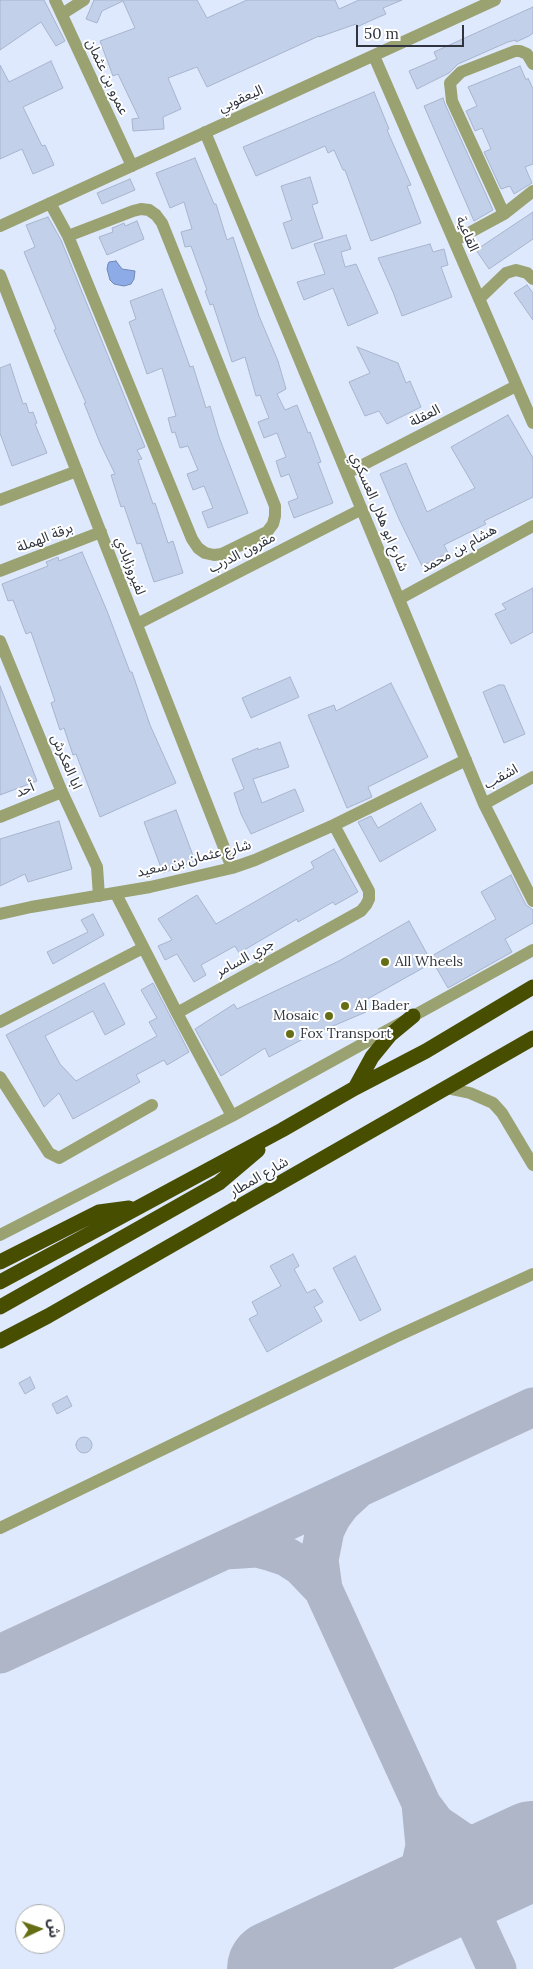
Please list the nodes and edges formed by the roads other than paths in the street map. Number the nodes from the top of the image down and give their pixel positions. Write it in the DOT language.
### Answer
graph roads {
  1 [pos="56,0"];
  2 [pos="84,0"];
  3 [pos="495,0"];
  4 [pos="62,14"];
  5 [pos="374,56"];
  6 [pos="533,64"];
  7 [pos="205,132"];
  8 [pos="132,166"];
  9 [pos="533,191"];
  10 [pos="50,203"];
  11 [pos="504,214"];
  12 [pos="0,226"];
  13 [pos="68,236"];
  14 [pos="454,241"];
  15 [pos="0,275"];
  16 [pos="533,279"];
  17 [pos="479,300"];
  18 [pos="516,386"];
  19 [pos="533,423"];
  20 [pos="77,471"];
  21 [pos="347,473"];
  22 [pos="0,500"];
  23 [pos="362,509"];
  24 [pos="533,526"];
  25 [pos="101,532"];
  26 [pos="0,571"];
  27 [pos="399,599"];
  28 [pos="137,624"];
  29 [pos="0,641"];
  30 [pos="466,760"];
  31 [pos="533,777"];
  32 [pos="62,792"];
  33 [pos="484,804"];
  34 [pos="0,817"];
  35 [pos="334,825"];
  36 [pos="232,868"];
  37 [pos="116,894"];
  38 [pos="99,896"];
  39 [pos="533,901"];
  40 [pos="0,914"];
  41 [pos="143,948"];
  42 [pos="533,950"];
  43 [pos="533,987"];
  44 [pos="177,1013"];
  45 [pos="413,1016"];
  46 [pos="0,1022"];
  47 [pos="533,1038"];
  48 [pos="0,1077"];
  49 [pos="354,1088"];
  50 [pos="446,1088"];
  51 [pos="152,1106"];
  52 [pos="232,1116"];
  53 [pos="282,1130"];
  54 [pos="533,1165"];
  55 [pos="140,1206"];
  56 [pos="0,1235"];
  57 [pos="0,1262"];
  58 [pos="533,1274"];
  59 [pos="0,1282"];
  60 [pos="0,1307"];
  61 [pos="0,1341"];
  62 [pos="0,1528"];
  1 -- 4 [label="street, عمرو بن عثمان"];
  2 -- 4 [label="street"];
  3 -- 5 [label="street, اليعقوبي"];
  4 -- 8 [label="street, عمرو بن عثمان"];
  5 -- 7 [label="street, اليعقوبي"];
  5 -- 14 [label="street, القاعية"];
  6 -- 11 [label="street"];
  7 -- 8 [label="street, اليعقوبي"];
  7 -- 21 [label="street, شارع ابو هلال العسكري"];
  8 -- 10 [label="street, اليعقوبي"];
  9 -- 11 [label="street"];
  10 -- 12 [label="street, اليعقوبي"];
  10 -- 13 [label="street"];
  11 -- 14 [label="street"];
  13 -- 13 [label="street"];
  14 -- 17 [label="street, القاعية"];
  15 -- 20 [label="street, لفيروزابادي"];
  16 -- 17 [label="street"];
  17 -- 18 [label="street, القاعية"];
  18 -- 19 [label="street, القاعية"];
  18 -- 21 [label="street, العقلة"];
  20 -- 22 [label="street"];
  20 -- 25 [label="street, لفيروزابادي"];
  21 -- 23 [label="street, شارع ابو هلال العسكري"];
  23 -- 27 [label="street, شارع ابو هلال العسكري"];
  23 -- 28 [label="street, مقرون الدرب"];
  24 -- 27 [label="street, هشام بن محمد"];
  25 -- 26 [label="street, برقة الهملة"];
  25 -- 28 [label="street, لفيروزابادي"];
  27 -- 30 [label="street, شارع ابو هلال العسكري"];
  28 -- 36 [label="street, لفيروزابادي"];
  29 -- 32 [label="street, ابا العكرش"];
  30 -- 33 [label="street, شارع ابو هلال العسكري"];
  30 -- 35 [label="street, شارع عثمان بن سعيد"];
  31 -- 33 [label="street, اشقب"];
  32 -- 34 [label="street, أحد"];
  32 -- 38 [label="street, ابا العكرش"];
  33 -- 39 [label="street, شارع ابو هلال العسكري"];
  35 -- 36 [label="street, شارع عثمان بن سعيد"];
  35 -- 44 [label="street, جري السامر"];
  36 -- 37 [label="street, شارع عثمان بن سعيد"];
  37 -- 38 [label="street, شارع عثمان بن سعيد"];
  37 -- 41 [label="street"];
  38 -- 40 [label="street, شارع عثمان بن سعيد"];
  41 -- 44 [label="street"];
  41 -- 46 [label="street"];
  42 -- 45 [label="street"];
  43 -- 49 [label="highway"];
  44 -- 52 [label="street"];
  45 -- 49 [label="highway"];
  45 -- 52 [label="street"];
  47 -- 50 [label="highway, شارع المطار"];
  48 -- 51 [label="street"];
  49 -- 53 [label="highway"];
  50 -- 54 [label="street"];
  50 -- 61 [label="highway, شارع المطار"];
  52 -- 56 [label="street"];
  53 -- 55 [label="highway"];
  53 -- 60 [label="highway"];
  55 -- 57 [label="highway"];
  55 -- 59 [label="highway"];
  58 -- 62 [label="street"];
}
